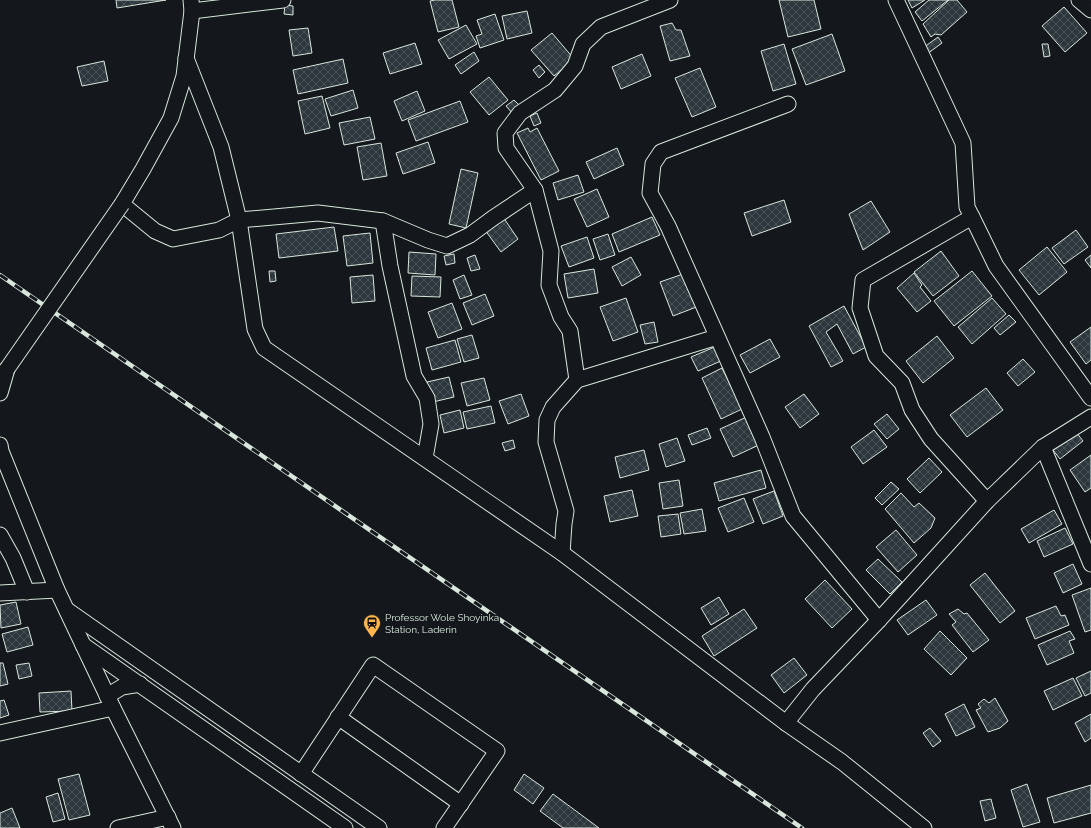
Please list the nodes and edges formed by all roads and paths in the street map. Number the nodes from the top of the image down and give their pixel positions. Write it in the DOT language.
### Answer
graph roads {
  1 [pos="283,0"];
  2 [pos="670,0"];
  3 [pos="896,0"];
  4 [pos="1079,0"];
  5 [pos="191,5"];
  6 [pos="644,5"];
  7 [pos="1091,10"];
  8 [pos="186,58"];
  9 [pos="788,104"];
  10 [pos="535,190"];
  11 [pos="122,204"];
  12 [pos="972,217"];
  13 [pos="239,220"];
  14 [pos="383,221"];
  15 [pos="717,337"];
  16 [pos="577,380"];
  17 [pos="0,390"];
  18 [pos="1091,398"];
  19 [pos="1091,417"];
  20 [pos="0,445"];
  21 [pos="1043,447"];
  22 [pos="425,458"];
  23 [pos="987,501"];
  24 [pos="0,534"];
  25 [pos="562,553"];
  26 [pos="1091,564"];
  27 [pos="57,590"];
  28 [pos="27,592"];
  29 [pos="0,593"];
  30 [pos="66,610"];
  31 [pos="879,620"];
  32 [pos="83,644"];
  33 [pos="140,684"];
  34 [pos="176,686"];
  35 [pos="165,701"];
  36 [pos="110,702"];
  37 [pos="338,717"];
  38 [pos="786,722"];
  39 [pos="0,734"];
  40 [pos="301,774"];
  41 [pos="461,804"];
  42 [pos="171,822"];
  43 [pos="118,828"];
  44 [pos="345,828"];
  45 [pos="379,828"];
  46 [pos="444,828"];
  47 [pos="924,828"];
  1 -- 5 [label="street"];
  2 -- 6 [label="street"];
  3 -- 12 [label="street"];
  4 -- 7 [label="street"];
  5 -- 8 [label="street"];
  6 -- 10 [label="street"];
  8 -- 11 [label="street"];
  8 -- 13 [label="street"];
  9 -- 15 [label="street"];
  10 -- 14 [label="street"];
  10 -- 16 [label="street"];
  11 -- 13 [label="street"];
  11 -- 17 [label="street, bridge"];
  12 -- 18 [label="street"];
  12 -- 23 [label="street"];
  13 -- 14 [label="street"];
  13 -- 22 [label="street"];
  14 -- 22 [label="street"];
  15 -- 16 [label="street"];
  15 -- 31 [label="street"];
  16 -- 25 [label="street"];
  19 -- 21 [label="street"];
  20 -- 27 [label="street"];
  21 -- 23 [label="street"];
  21 -- 26 [label="street"];
  22 -- 25 [label="street"];
  23 -- 31 [label="street"];
  24 -- 28 [label="street"];
  25 -- 38 [label="street"];
  27 -- 28 [label="street"];
  27 -- 30 [label="street"];
  28 -- 29 [label="street"];
  30 -- 32 [label="street"];
  30 -- 34 [label="street"];
  31 -- 38 [label="street"];
  32 -- 33 [label="street"];
  32 -- 36 [label="street"];
  33 -- 35 [label="street"];
  33 -- 36 [label="street"];
  34 -- 35 [label="street"];
  34 -- 40 [label="street"];
  35 -- 44 [label="street"];
  36 -- 39 [label="street"];
  36 -- 42 [label="street"];
  37 -- 40 [label="street"];
  37 -- 41 [label="street"];
  37 -- 41 [label="street"];
  38 -- 47 [label="street"];
  40 -- 45 [label="street"];
  41 -- 46 [label="street"];
  42 -- 43 [label="street"];
}
